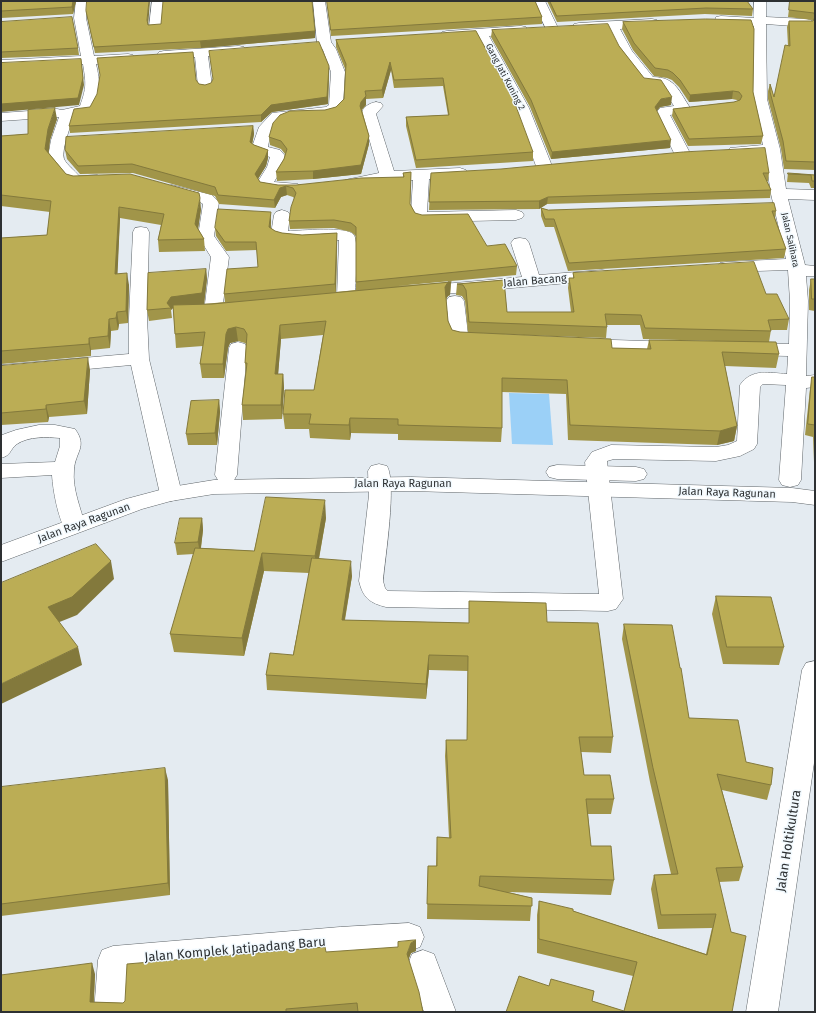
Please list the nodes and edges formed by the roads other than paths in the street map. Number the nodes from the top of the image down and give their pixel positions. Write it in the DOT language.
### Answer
graph roads {
  1 [pos="82,1"];
  2 [pos="158,1"];
  3 [pos="319,1"];
  4 [pos="538,1"];
  5 [pos="760,1"];
  6 [pos="80,18"];
  7 [pos="64,19"];
  8 [pos="711,20"];
  9 [pos="760,21"];
  10 [pos="666,22"];
  11 [pos="806,23"];
  12 [pos="612,25"];
  13 [pos="155,27"];
  14 [pos="552,28"];
  15 [pos="481,32"];
  16 [pos="435,35"];
  17 [pos="342,41"];
  18 [pos="324,42"];
  19 [pos="308,44"];
  20 [pos="254,49"];
  21 [pos="201,53"];
  22 [pos="87,60"];
  23 [pos="1,64"];
  24 [pos="204,86"];
  25 [pos="376,106"];
  26 [pos="68,112"];
  27 [pos="1,117"];
  28 [pos="266,127"];
  29 [pos="250,128"];
  30 [pos="75,139"];
  31 [pos="59,140"];
  32 [pos="772,149"];
  33 [pos="720,151"];
  34 [pos="682,153"];
  35 [pos="544,166"];
  36 [pos="477,172"];
  37 [pos="421,175"];
  38 [pos="388,176"];
  39 [pos="112,179"];
  40 [pos="335,184"];
  41 [pos="160,187"];
  42 [pos="815,195"];
  43 [pos="776,201"];
  44 [pos="516,215"];
  45 [pos="141,232"];
  46 [pos="520,243"];
  47 [pos="796,267"];
  48 [pos="707,268"];
  49 [pos="815,271"];
  50 [pos="619,274"];
  51 [pos="532,280"];
  52 [pos="408,292"];
  53 [pos="346,298"];
  54 [pos="455,301"];
  55 [pos="213,310"];
  56 [pos="502,342"];
  57 [pos="563,345"];
  58 [pos="238,348"];
  59 [pos="696,348"];
  60 [pos="727,349"];
  61 [pos="798,350"];
  62 [pos="139,359"];
  63 [pos="1,371"];
  64 [pos="805,381"];
  65 [pos="1,451"];
  66 [pos="63,468"];
  67 [pos="1,471"];
  68 [pos="226,475"];
  69 [pos="379,477"];
  70 [pos="790,480"];
  71 [pos="598,481"];
  72 [pos="815,484"];
  73 [pos="170,488"];
  74 [pos="815,498"];
  75 [pos="72,520"];
  76 [pos="1,541"];
  77 [pos="1,554"];
  78 [pos="815,670"];
  79 [pos="807,775"];
  80 [pos="409,937"];
  81 [pos="423,964"];
  82 [pos="110,1012"];
  83 [pos="440,1012"];
  84 [pos="762,1012"];
  1 -- 6 [label="street"];
  2 -- 13 [label="street"];
  3 -- 18 [label="street"];
  4 -- 14 [label="street"];
  5 -- 9 [label="street, Jalan Salihara"];
  6 -- 7 [label="street"];
  6 -- 22 [label="street"];
  8 -- 9 [label="street"];
  9 -- 11 [label="street"];
  9 -- 32 [label="street, Jalan Salihara"];
  10 -- 12 [label="street"];
  12 -- 14 [label="street"];
  12 -- 34 [label="street"];
  14 -- 15 [label="street"];
  15 -- 16 [label="street"];
  15 -- 35 [label="street, Gang Jati Kuning 2"];
  17 -- 18 [label="street"];
  18 -- 19 [label="street"];
  18 -- 28 [label="street"];
  20 -- 21 [label="street"];
  21 -- 22 [label="street"];
  21 -- 24 [label="street"];
  22 -- 23 [label="street"];
  22 -- 26 [label="street"];
  25 -- 38 [label="street"];
  26 -- 27 [label="street"];
  26 -- 31 [label="street"];
  28 -- 29 [label="street"];
  28 -- 53 [label="street"];
  30 -- 31 [label="street"];
  31 -- 39 [label="street"];
  32 -- 33 [label="street"];
  32 -- 43 [label="street, Jalan Salihara"];
  36 -- 37 [label="street"];
  37 -- 38 [label="street"];
  37 -- 44 [label="street"];
  38 -- 40 [label="street"];
  41 -- 55 [label="street"];
  42 -- 43 [label="street"];
  43 -- 47 [label="street, Jalan Salihara"];
  45 -- 62 [label="street"];
  46 -- 51 [label="street"];
  47 -- 48 [label="street"];
  47 -- 49 [label="street"];
  47 -- 61 [label="street, Jalan Salihara"];
  50 -- 51 [label="street, Jalan Bacang"];
  51 -- 52 [label="street, Jalan Bacang"];
  54 -- 56 [label="street"];
  57 -- 59 [label="street"];
  58 -- 68 [label="street"];
  60 -- 61 [label="street"];
  61 -- 64 [label="street, Jalan Salihara"];
  62 -- 63 [label="street"];
  62 -- 73 [label="street"];
  64 -- 70 [label="street, Jalan Salihara"];
  64 -- 71 [label="street"];
  65 -- 66 [label="street"];
  66 -- 67 [label="street"];
  66 -- 75 [label="street"];
  68 -- 69 [label="street, Jalan Raya Ragunan"];
  68 -- 73 [label="street, Jalan Raya Ragunan"];
  69 -- 71 [label="street, Jalan Raya Ragunan"];
  69 -- 71 [label="street"];
  69 -- 73 [label="street, Jalan Raya Ragunan"];
  70 -- 71 [label="street, Jalan Raya Ragunan"];
  70 -- 72 [label="street, Jalan Raya Ragunan"];
  71 -- 74 [label="street, Jalan Raya Ragunan"];
  73 -- 75 [label="street, Jalan Raya Ragunan"];
  75 -- 76 [label="street, Jalan Raya Ragunan"];
  75 -- 77 [label="street, Jalan Raya Ragunan"];
  78 -- 79 [label="street, Jalan Holtikultura"];
  79 -- 84 [label="street, Jalan Holtikultura"];
  80 -- 82 [label="street, Jalan Komplek Jatipadang Baru"];
  81 -- 83 [label="street"];
}
